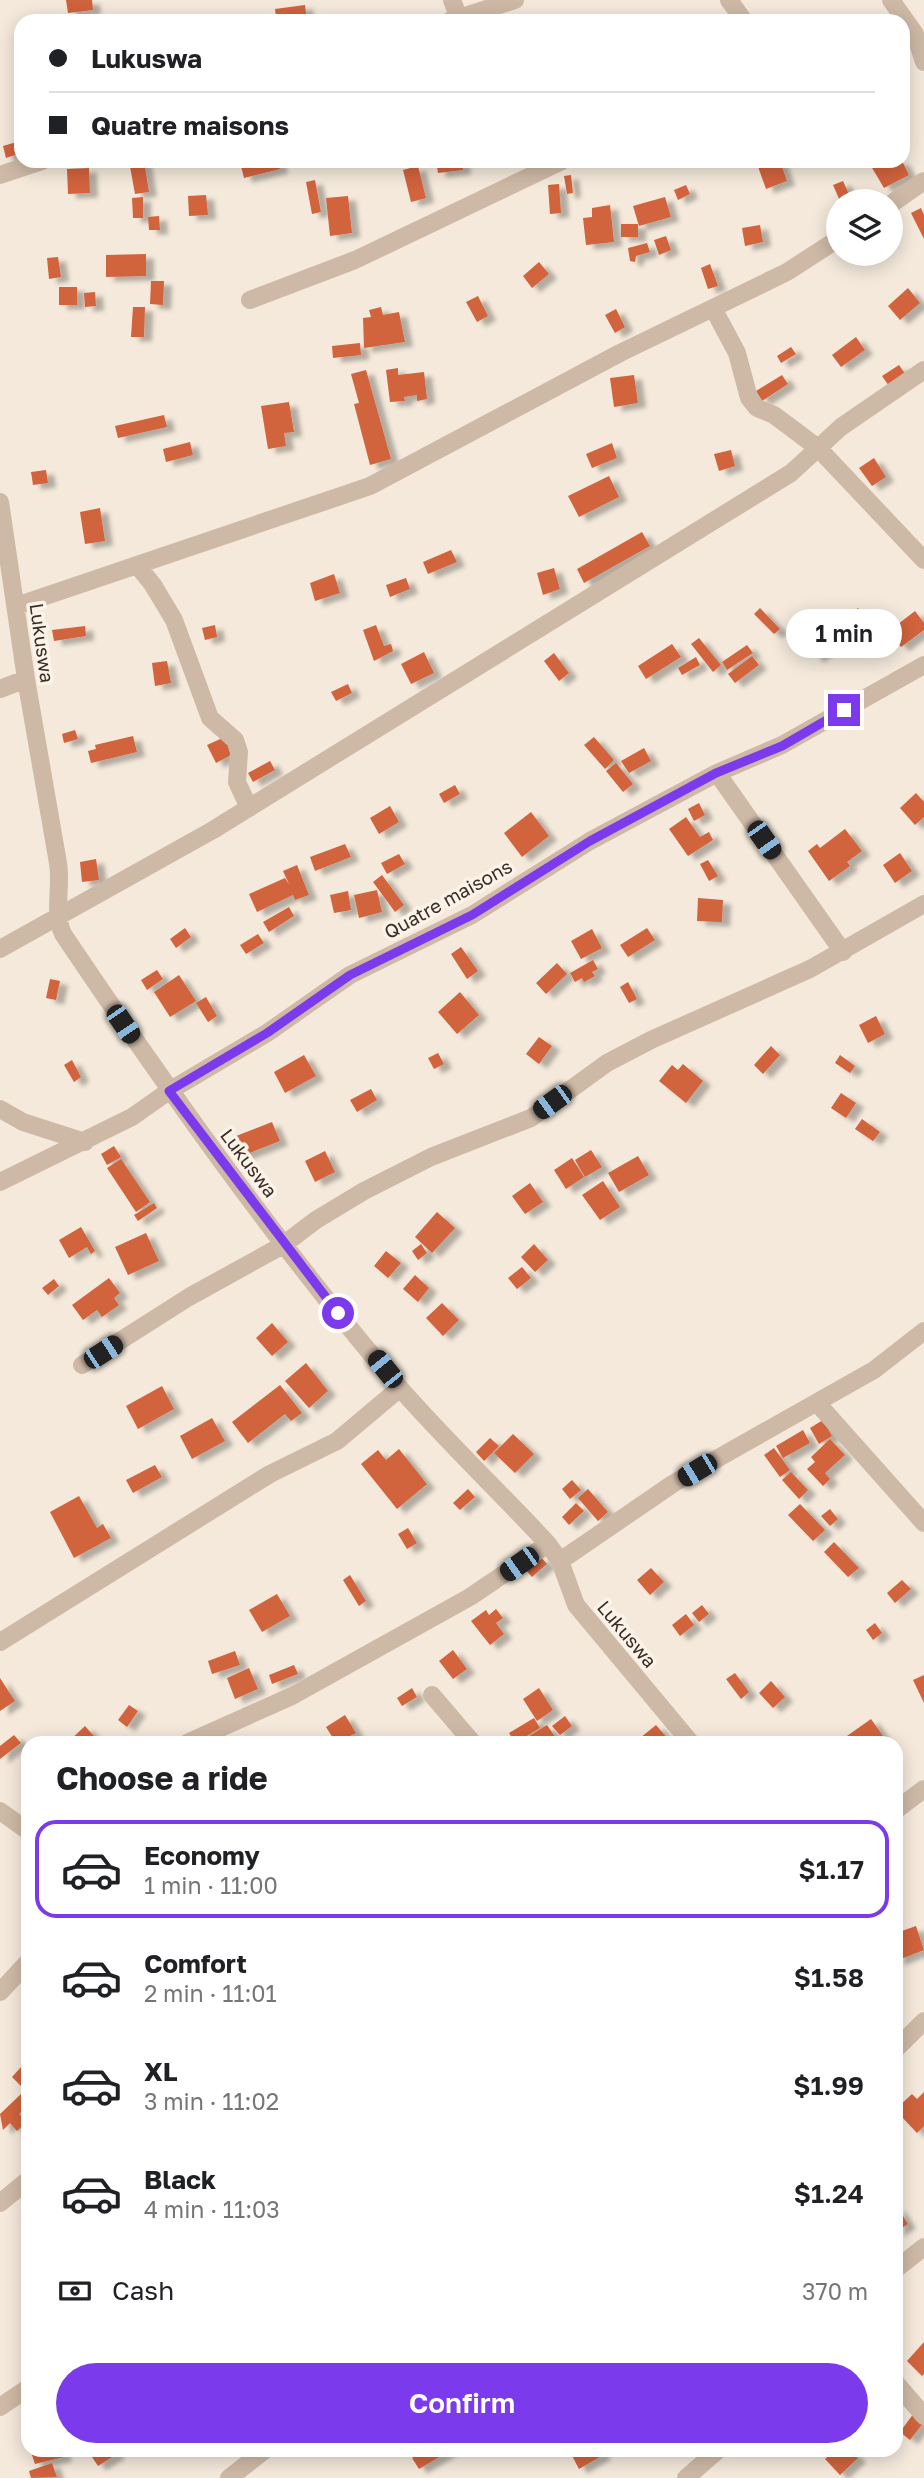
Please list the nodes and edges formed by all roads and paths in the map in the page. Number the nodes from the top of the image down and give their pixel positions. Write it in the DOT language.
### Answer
graph roads {
  1 [pos="515,0"];
  2 [pos="473,14"];
  3 [pos="910,27"];
  4 [pos="924,62"];
  5 [pos="21,168"];
  6 [pos="548,168"];
  7 [pos="0,175"];
  8 [pos="924,181"];
  9 [pos="903,196"];
  10 [pos="826,247"];
  11 [pos="250,300"];
  12 [pos="713,308"];
  13 [pos="924,369"];
  14 [pos="818,449"];
  15 [pos="0,502"];
  16 [pos="924,560"];
  17 [pos="137,565"];
  18 [pos="16,606"];
  19 [pos="924,665"];
  20 [pos="26,679"];
  21 [pos="0,689"];
  22 [pos="716,773"];
  23 [pos="249,808"];
  24 [pos="924,904"];
  25 [pos="57,919"];
  26 [pos="0,949"];
  27 [pos="843,952"];
  28 [pos="169,1091"];
  29 [pos="0,1109"];
  30 [pos="85,1142"];
  31 [pos="0,1182"];
  32 [pos="284,1245"];
  33 [pos="924,1331"];
  34 [pos="82,1365"];
  35 [pos="400,1388"];
  36 [pos="818,1404"];
  37 [pos="924,1523"];
  38 [pos="548,1544"];
  39 [pos="560,1561"];
  40 [pos="0,1642"];
  41 [pos="432,1695"];
  42 [pos="203,1736"];
  43 [pos="467,1736"];
  44 [pos="685,1736"];
  45 [pos="924,1789"];
  46 [pos="903,1805"];
  47 [pos="0,1811"];
  48 [pos="21,1826"];
  49 [pos="21,1970"];
  50 [pos="0,1992"];
  51 [pos="924,2021"];
  52 [pos="903,2042"];
  53 [pos="21,2186"];
  54 [pos="0,2203"];
  55 [pos="924,2247"];
  56 [pos="903,2264"];
  57 [pos="903,2391"];
  58 [pos="21,2393"];
  59 [pos="0,2407"];
  60 [pos="924,2416"];
  61 [pos="256,2457"];
  62 [pos="710,2457"];
  63 [pos="229,2478"];
  64 [pos="686,2478"];
  1 -- 2 [label="street"];
  3 -- 4 [label="street"];
  5 -- 7 [label="street"];
  6 -- 11 [label="street"];
  8 -- 9 [label="street"];
  10 -- 12 [label="street"];
  12 -- 14 [label="street"];
  12 -- 17 [label="street"];
  13 -- 14 [label="street"];
  14 -- 16 [label="street"];
  14 -- 23 [label="street"];
  15 -- 18 [label="street, Lukuswa"];
  17 -- 18 [label="street"];
  17 -- 23 [label="street"];
  18 -- 20 [label="street, Lukuswa"];
  19 -- 22 [label="street, Quatre maisons"];
  20 -- 21 [label="street"];
  20 -- 25 [label="street, Lukuswa"];
  22 -- 27 [label="street"];
  22 -- 28 [label="street, Quatre maisons"];
  23 -- 25 [label="street"];
  24 -- 27 [label="street"];
  25 -- 26 [label="street"];
  25 -- 28 [label="street, Lukuswa"];
  27 -- 32 [label="street"];
  28 -- 30 [label="street, Quatre maisons"];
  28 -- 32 [label="street, Lukuswa"];
  29 -- 30 [label="street"];
  30 -- 31 [label="street, Quatre maisons"];
  32 -- 34 [label="street"];
  32 -- 35 [label="street, Lukuswa"];
  33 -- 36 [label="street"];
  35 -- 38 [label="street, Lukuswa"];
  35 -- 40 [label="street"];
  36 -- 37 [label="street"];
  36 -- 39 [label="street"];
  38 -- 39 [label="street, Lukuswa"];
  38 -- 42 [label="street"];
  39 -- 44 [label="street, Lukuswa"];
  41 -- 43 [label="street"];
  45 -- 46 [label="street"];
  47 -- 48 [label="street"];
  49 -- 50 [label="street"];
  51 -- 52 [label="street"];
  53 -- 54 [label="street"];
  55 -- 56 [label="street"];
  57 -- 60 [label="street"];
  58 -- 59 [label="street"];
  61 -- 63 [label="street"];
  62 -- 64 [label="street"];
}
